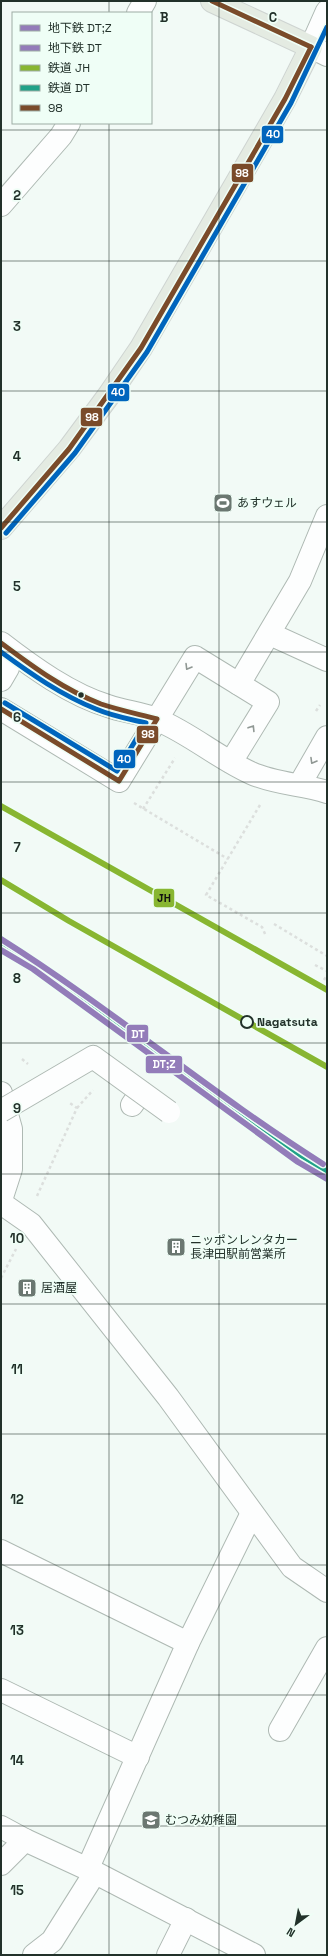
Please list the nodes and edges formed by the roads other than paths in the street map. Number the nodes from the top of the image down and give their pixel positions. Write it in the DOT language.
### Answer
graph roads {
  1 [pos="145,1"];
  2 [pos="212,1"];
  3 [pos="327,11"];
  4 [pos="139,12"];
  5 [pos="319,51"];
  6 [pos="69,124"];
  7 [pos="1,205"];
  8 [pos="327,516"];
  9 [pos="1,528"];
  10 [pos="270,634"];
  11 [pos="1,644"];
  12 [pos="327,660"];
  13 [pos="1,680"];
  14 [pos="239,684"];
  15 [pos="1,709"];
  16 [pos="157,719"];
  17 [pos="327,737"];
  18 [pos="231,762"];
  19 [pos="300,784"];
  20 [pos="327,792"];
  21 [pos="1,1093"];
  22 [pos="1,1111"];
  23 [pos="169,1112"];
  24 [pos="1,1200"];
  25 [pos="1,1203"];
  26 [pos="252,1512"];
  27 [pos="1,1551"];
  28 [pos="327,1591"];
  29 [pos="188,1643"];
  30 [pos="327,1648"];
  31 [pos="1,1690"];
  32 [pos="280,1730"];
  33 [pos="138,1757"];
  34 [pos="1,1827"];
  35 [pos="25,1840"];
  36 [pos="1,1864"];
  37 [pos="90,1870"];
  38 [pos="186,1920"];
  39 [pos="34,1955"];
  40 [pos="168,1955"];
  41 [pos="254,1955"];
  1 -- 4 [label="street"];
  2 -- 5 [label="main road"];
  3 -- 5 [label="street"];
  5 -- 9 [label="main road"];
  6 -- 7 [label="street"];
  8 -- 10 [label="street"];
  10 -- 12 [label="street"];
  10 -- 14 [label="street"];
  11 -- 13 [label="street"];
  11 -- 16 [label="street"];
  14 -- 16 [label="street, one-way"];
  18 -- 14 [label="street, one-way"];
  15 -- 16 [label="street"];
  16 -- 18 [label="street"];
  17 -- 19 [label="street, one-way"];
  18 -- 19 [label="street"];
  19 -- 20 [label="street"];
  21 -- 24 [label="street"];
  22 -- 23 [label="street, bridge"];
  25 -- 26 [label="street"];
  26 -- 28 [label="street"];
  26 -- 29 [label="street"];
  27 -- 29 [label="street"];
  29 -- 33 [label="street"];
  30 -- 32 [label="street"];
  31 -- 33 [label="street"];
  33 -- 37 [label="street"];
  34 -- 35 [label="street"];
  35 -- 36 [label="street"];
  35 -- 37 [label="street"];
  37 -- 38 [label="street"];
  37 -- 39 [label="street"];
  38 -- 40 [label="street"];
  38 -- 41 [label="street"];
}
